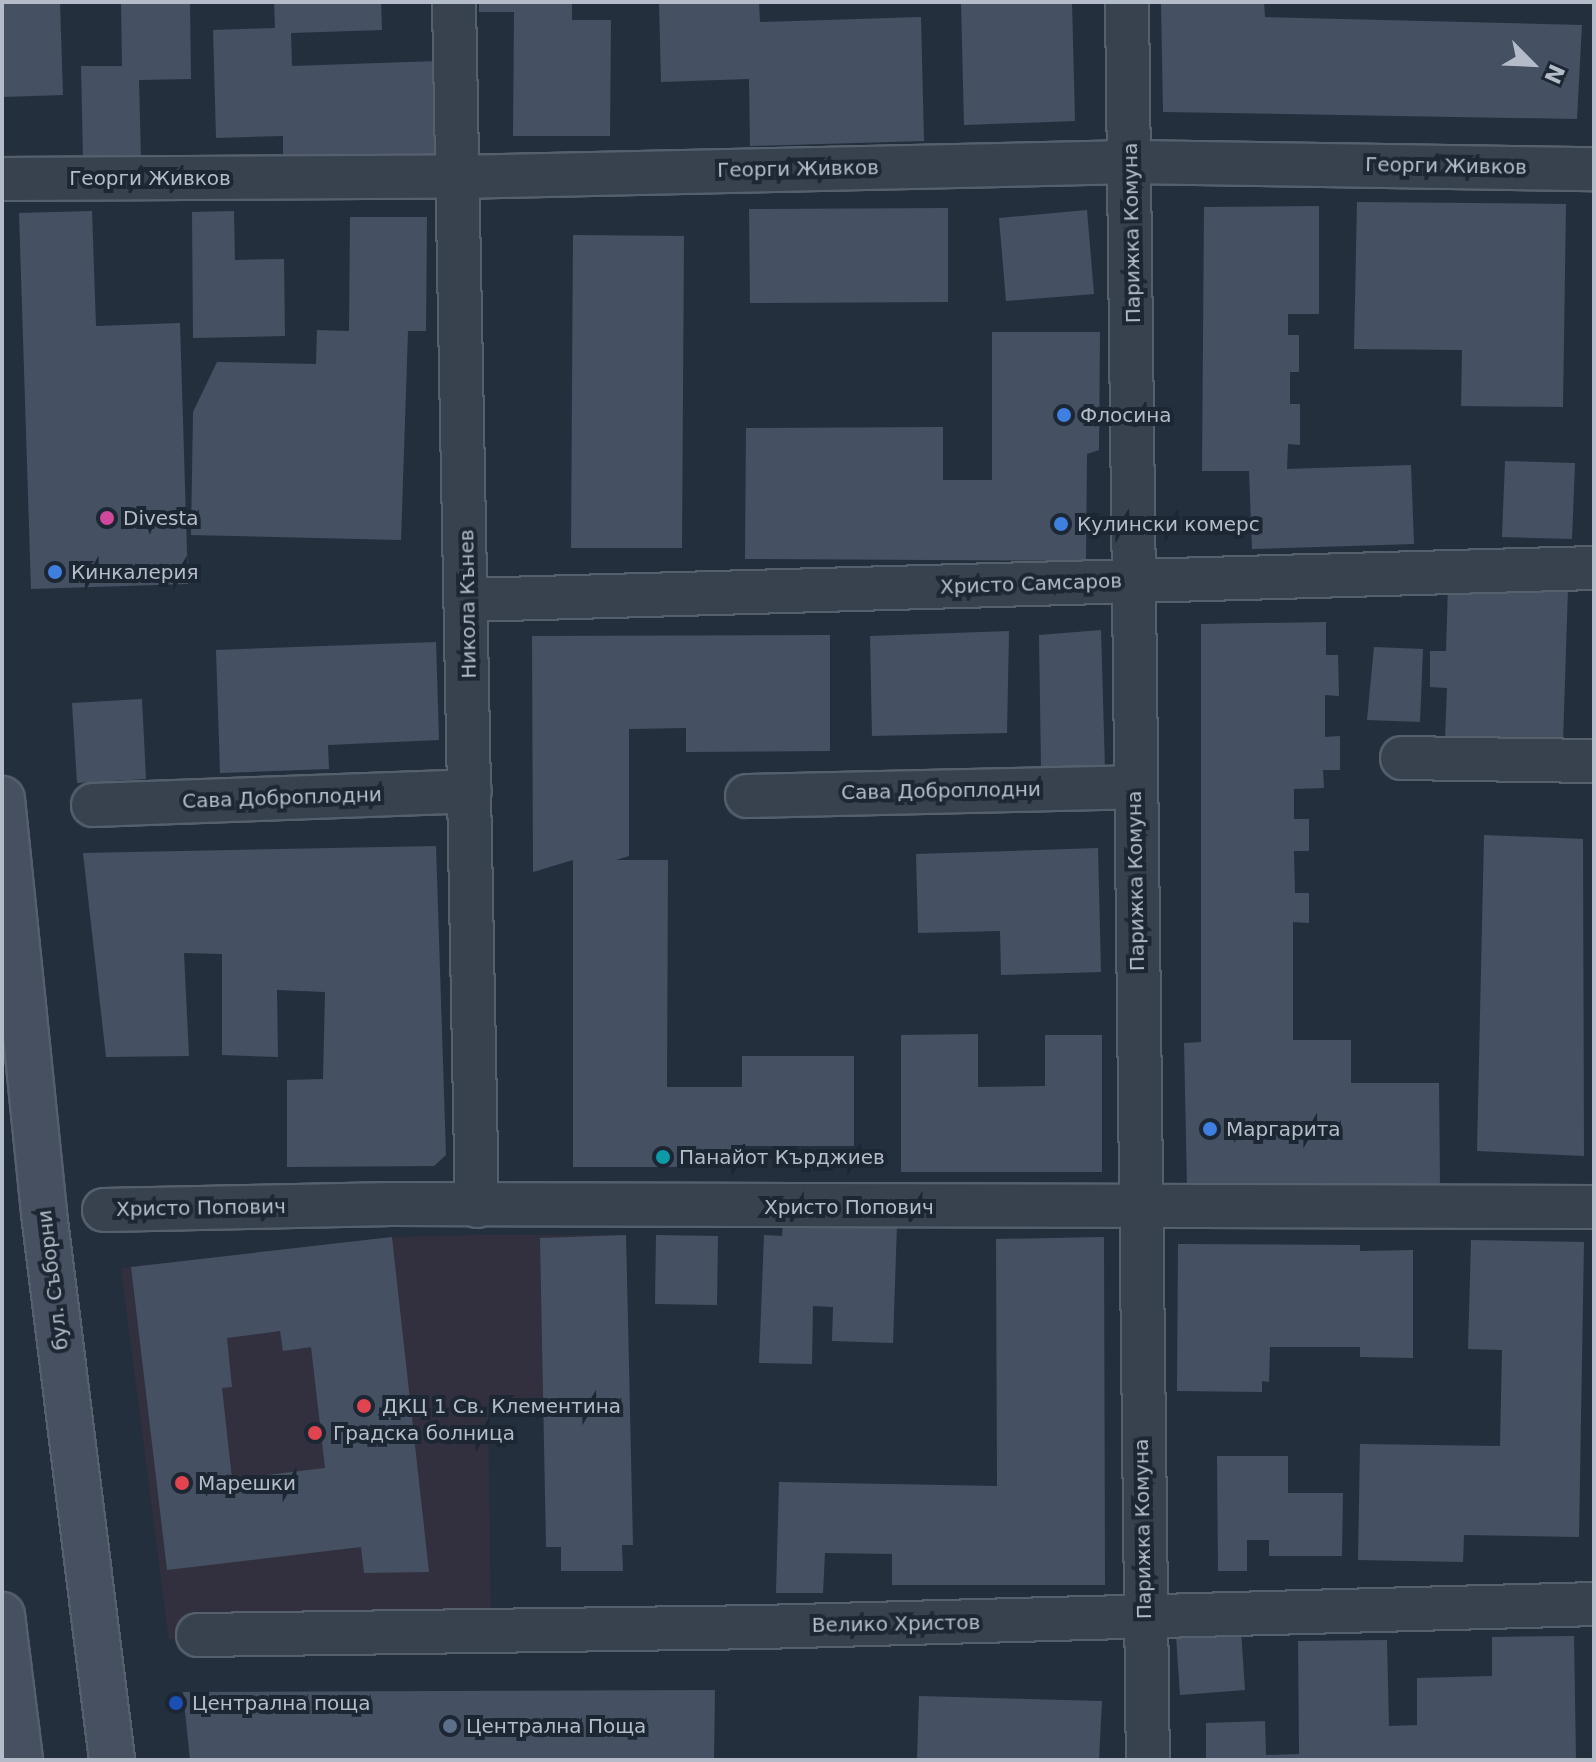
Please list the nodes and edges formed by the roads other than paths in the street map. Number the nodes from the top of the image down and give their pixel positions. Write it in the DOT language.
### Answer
graph roads {
  1 [pos="454,2"];
  2 [pos="1127,2"];
  3 [pos="1132,162"];
  4 [pos="1594,169"];
  5 [pos="458,177"];
  6 [pos="2,179"];
  7 [pos="1594,568"];
  8 [pos="1137,581"];
  9 [pos="469,600"];
  10 [pos="1402,758"];
  11 [pos="1594,761"];
  12 [pos="1135,787"];
  13 [pos="470,791"];
  14 [pos="747,796"];
  15 [pos="2,799"];
  16 [pos="93,805"];
  17 [pos="477,1206"];
  18 [pos="1139,1207"];
  19 [pos="1594,1207"];
  20 [pos="104,1210"];
  21 [pos="1594,1604"];
  22 [pos="2,1615"];
  23 [pos="1143,1618"];
  24 [pos="198,1635"];
  25 [pos="20,1760"];
  26 [pos="112,1760"];
  27 [pos="1148,1760"];
  1 -- 5 [label="street, Никола Кънев"];
  2 -- 3 [label="street, Парижка Комуна"];
  3 -- 4 [label="street, Георги Живков"];
  3 -- 5 [label="street, Георги Живков"];
  3 -- 8 [label="street, Парижка Комуна"];
  5 -- 6 [label="street, Георги Живков"];
  5 -- 9 [label="street, Никола Кънев"];
  7 -- 8 [label="street, Христо Самсаров"];
  8 -- 9 [label="street, Христо Самсаров"];
  8 -- 12 [label="street, Парижка Комуна"];
  9 -- 13 [label="street, Никола Кънев"];
  10 -- 11 [label="street"];
  12 -- 14 [label="street, Сава Доброплодни"];
  12 -- 18 [label="street, Парижка Комуна"];
  13 -- 16 [label="street, Сава Доброплодни"];
  13 -- 17 [label="street, Никола Кънев"];
  15 -- 26 [label="street, бул. Съборни"];
  17 -- 18 [label="street, Христо Попович"];
  17 -- 20 [label="street, Христо Попович"];
  18 -- 19 [label="street, Христо Попович"];
  18 -- 23 [label="street, Парижка Комуна"];
  21 -- 23 [label="street, Велико Христов"];
  22 -- 25 [label="street"];
  23 -- 24 [label="street, Велико Христов"];
  23 -- 27 [label="street, Парижка Комуна"];
}
